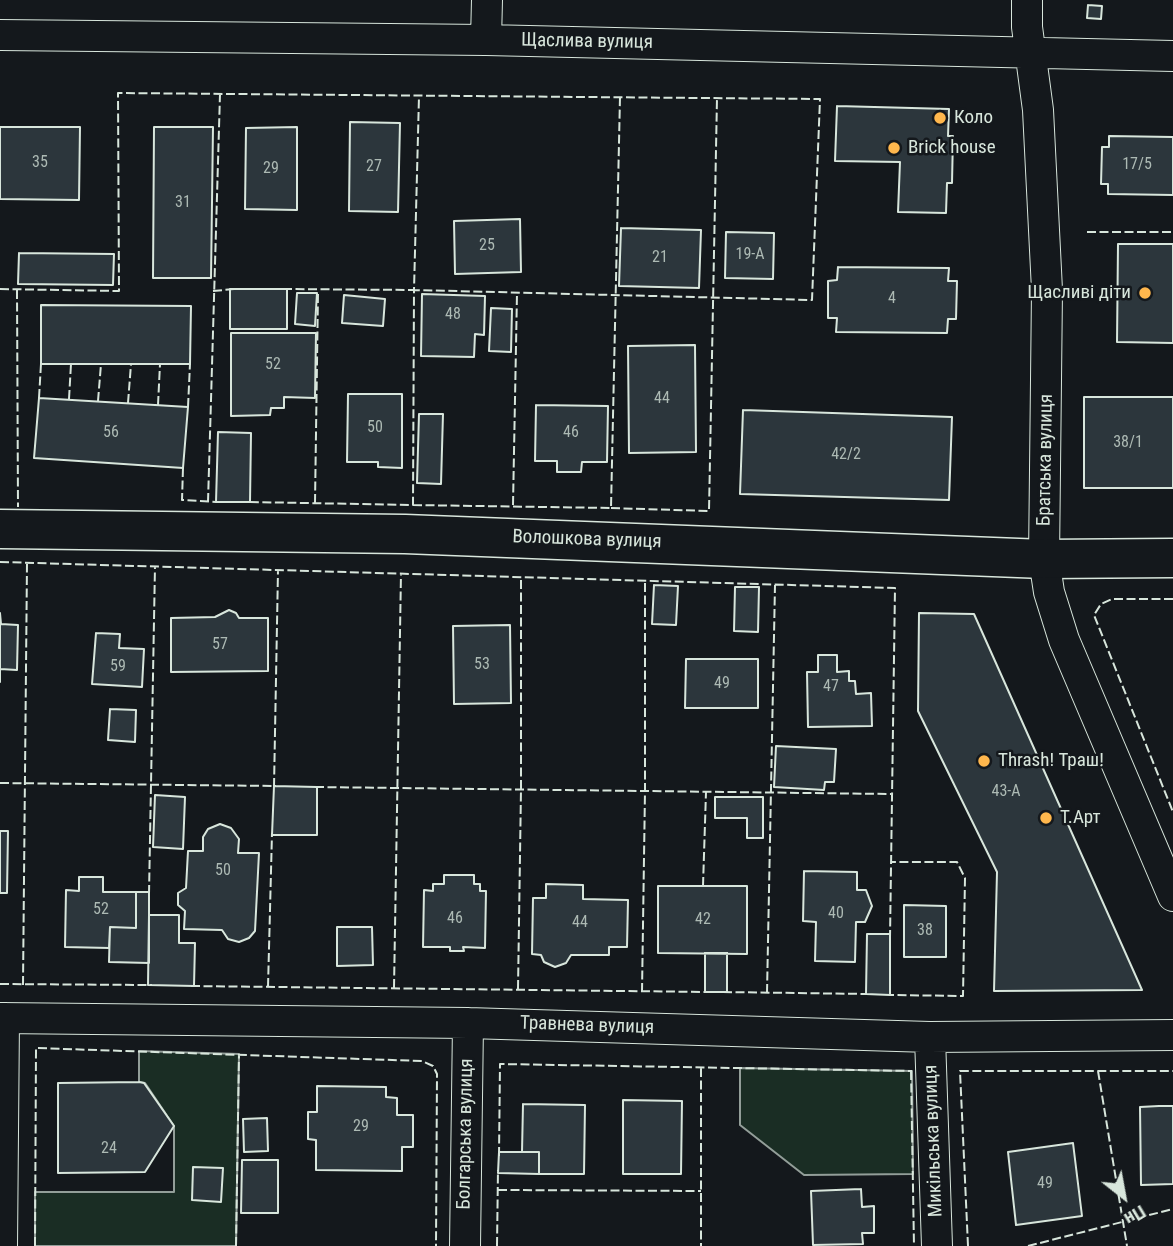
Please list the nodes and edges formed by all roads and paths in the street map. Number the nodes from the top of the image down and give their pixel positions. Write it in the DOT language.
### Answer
graph roads {
  1 [pos="486,0"];
  2 [pos="1027,0"];
  3 [pos="0,36"];
  4 [pos="486,40"];
  5 [pos="1032,52"];
  6 [pos="1173,56"];
  7 [pos="0,529"];
  8 [pos="1173,558"];
  9 [pos="1044,559"];
  10 [pos="1173,896"];
  11 [pos="2,1018"];
  12 [pos="468,1023"];
  13 [pos="1173,1035"];
  14 [pos="930,1037"];
  15 [pos="2,1246"];
  16 [pos="465,1246"];
  17 [pos="937,1246"];
  1 -- 4 [label="street"];
  2 -- 5 [label="street, Братська вулиця"];
  3 -- 4 [label="street, Щаслива вулиця"];
  4 -- 5 [label="street, Щаслива вулиця"];
  5 -- 6 [label="street, Щаслива вулиця"];
  5 -- 9 [label="street, Братська вулиця"];
  7 -- 9 [label="street, Волошкова вулиця"];
  8 -- 9 [label="street, Волошкова вулиця"];
  9 -- 10 [label="street, Братська вулиця"];
  11 -- 12 [label="street, Травнева вулиця"];
  11 -- 15 [label="street"];
  12 -- 14 [label="street, Травнева вулиця"];
  12 -- 16 [label="street, Болгарська вулиця"];
  13 -- 14 [label="street, Травнева вулиця"];
  14 -- 17 [label="street, Микільська вулиця"];
}
